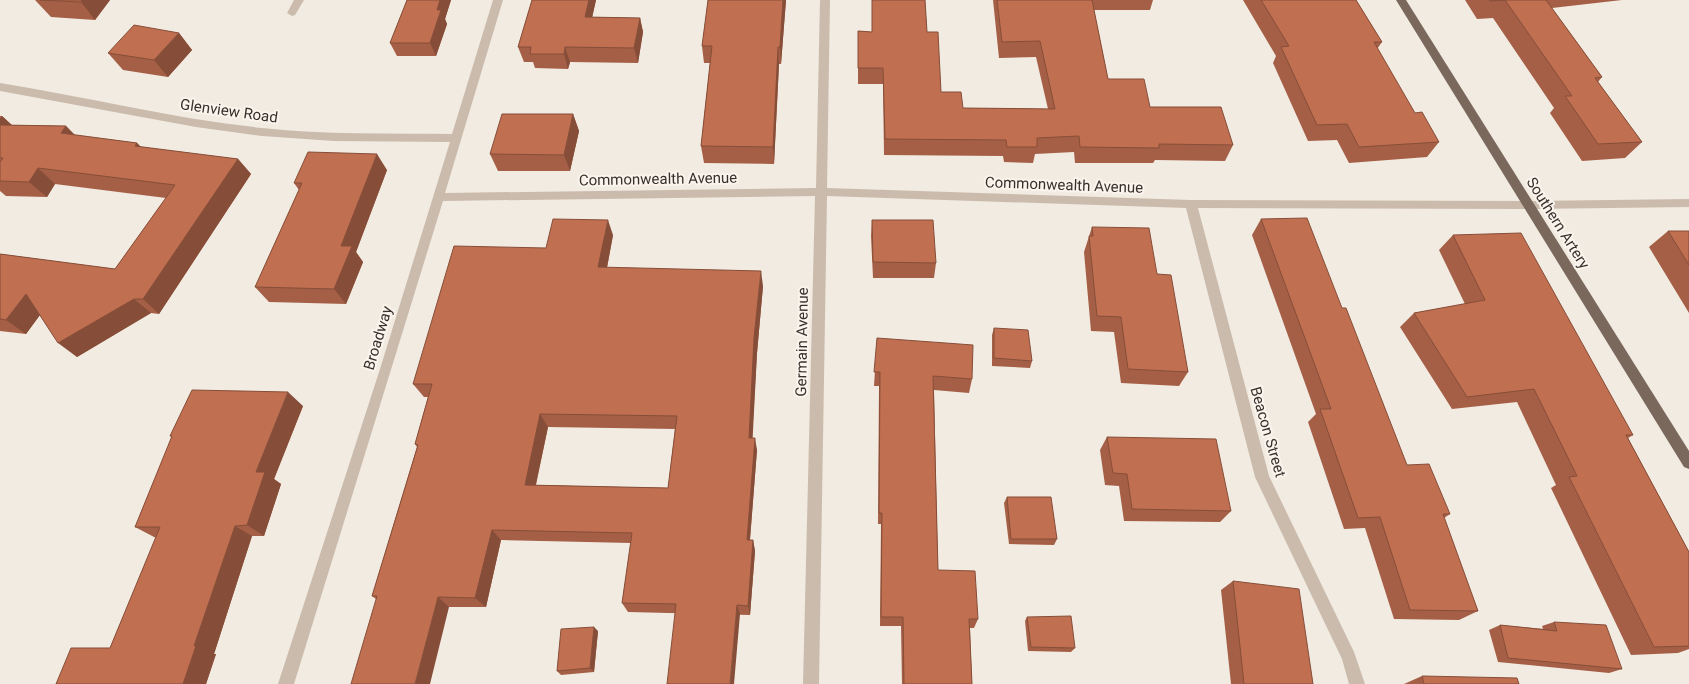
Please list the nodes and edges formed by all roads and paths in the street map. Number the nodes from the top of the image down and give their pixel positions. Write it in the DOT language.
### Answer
graph roads {
  1 [pos="299,0"];
  2 [pos="498,0"];
  3 [pos="825,0"];
  4 [pos="1401,0"];
  5 [pos="292,13"];
  6 [pos="0,87"];
  7 [pos="456,138"];
  8 [pos="822,192"];
  9 [pos="438,197"];
  10 [pos="1689,203"];
  11 [pos="1191,204"];
  12 [pos="1530,205"];
  13 [pos="1689,463"];
  14 [pos="286,684"];
  15 [pos="811,684"];
  16 [pos="1357,684"];
  1 -- 5 [label="street"];
  2 -- 7 [label="street, Broadway"];
  3 -- 8 [label="street, Germain Avenue"];
  4 -- 12 [label="main road, Southern Artery"];
  6 -- 7 [label="street, Glenview Road"];
  7 -- 9 [label="street, Broadway"];
  8 -- 9 [label="street, Commonwealth Avenue"];
  8 -- 11 [label="street, Commonwealth Avenue"];
  8 -- 15 [label="street, Germain Avenue"];
  9 -- 14 [label="street, Broadway"];
  10 -- 12 [label="street, Commonwealth Avenue"];
  11 -- 12 [label="street, Commonwealth Avenue"];
  11 -- 16 [label="street, Beacon Street"];
  12 -- 13 [label="main road, Southern Artery"];
}
